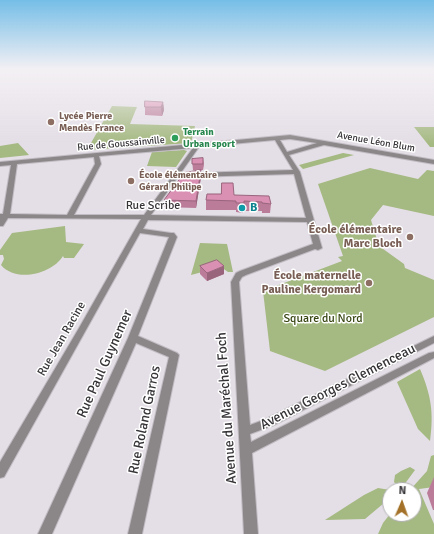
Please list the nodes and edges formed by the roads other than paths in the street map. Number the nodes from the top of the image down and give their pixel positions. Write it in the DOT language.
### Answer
graph roads {
  1 [pos="292,137"];
  2 [pos="276,138"];
  3 [pos="327,143"];
  4 [pos="198,146"];
  5 [pos="286,154"];
  6 [pos="96,155"];
  7 [pos="434,161"];
  8 [pos="14,162"];
  9 [pos="0,164"];
  10 [pos="297,172"];
  11 [pos="178,174"];
  12 [pos="3,216"];
  13 [pos="70,216"];
  14 [pos="146,217"];
  15 [pos="311,220"];
  16 [pos="0,224"];
  17 [pos="138,231"];
  18 [pos="133,338"];
  19 [pos="431,340"];
  20 [pos="433,356"];
  21 [pos="244,432"];
  22 [pos="245,451"];
  23 [pos="0,472"];
  24 [pos="45,534"];
  25 [pos="135,534"];
  26 [pos="251,534"];
  1 -- 2 [label="street, Rue de Goussainville"];
  1 -- 3 [label="street, Avenue Léon Blum"];
  2 -- 4 [label="street, Rue de Goussainville"];
  2 -- 5 [label="street"];
  3 -- 5 [label="street"];
  3 -- 7 [label="street, Avenue Léon Blum"];
  4 -- 6 [label="street, Rue de Goussainville"];
  4 -- 11 [label="street, Rue Jean Racine"];
  5 -- 10 [label="street"];
  6 -- 8 [label="street, Rue de Goussainville"];
  6 -- 13 [label="street"];
  8 -- 9 [label="street, Rue de Goussainville"];
  8 -- 12 [label="street"];
  10 -- 11 [label="street"];
  10 -- 15 [label="street"];
  11 -- 14 [label="street, Rue Jean Racine"];
  12 -- 13 [label="street, Rue Scribe"];
  12 -- 16 [label="street"];
  13 -- 14 [label="street, Rue Scribe"];
  14 -- 15 [label="street, Rue Scribe"];
  14 -- 17 [label="street, Rue Jean Racine"];
  15 -- 21 [label="street, Avenue du Maréchal Foch"];
  17 -- 18 [label="street, Rue Paul Guynemer"];
  17 -- 23 [label="street, Rue Jean Racine"];
  18 -- 24 [label="street, Rue Paul Guynemer"];
  18 -- 25 [label="street, Rue Roland Garros"];
  19 -- 20 [label="street, Avenue Georges Clemenceau"];
  19 -- 21 [label="street, Avenue Georges Clemenceau"];
  20 -- 22 [label="street, Avenue Georges Clemenceau"];
  21 -- 22 [label="street, Avenue du Maréchal Foch"];
  22 -- 26 [label="street, Avenue du Maréchal Foch"];
}
